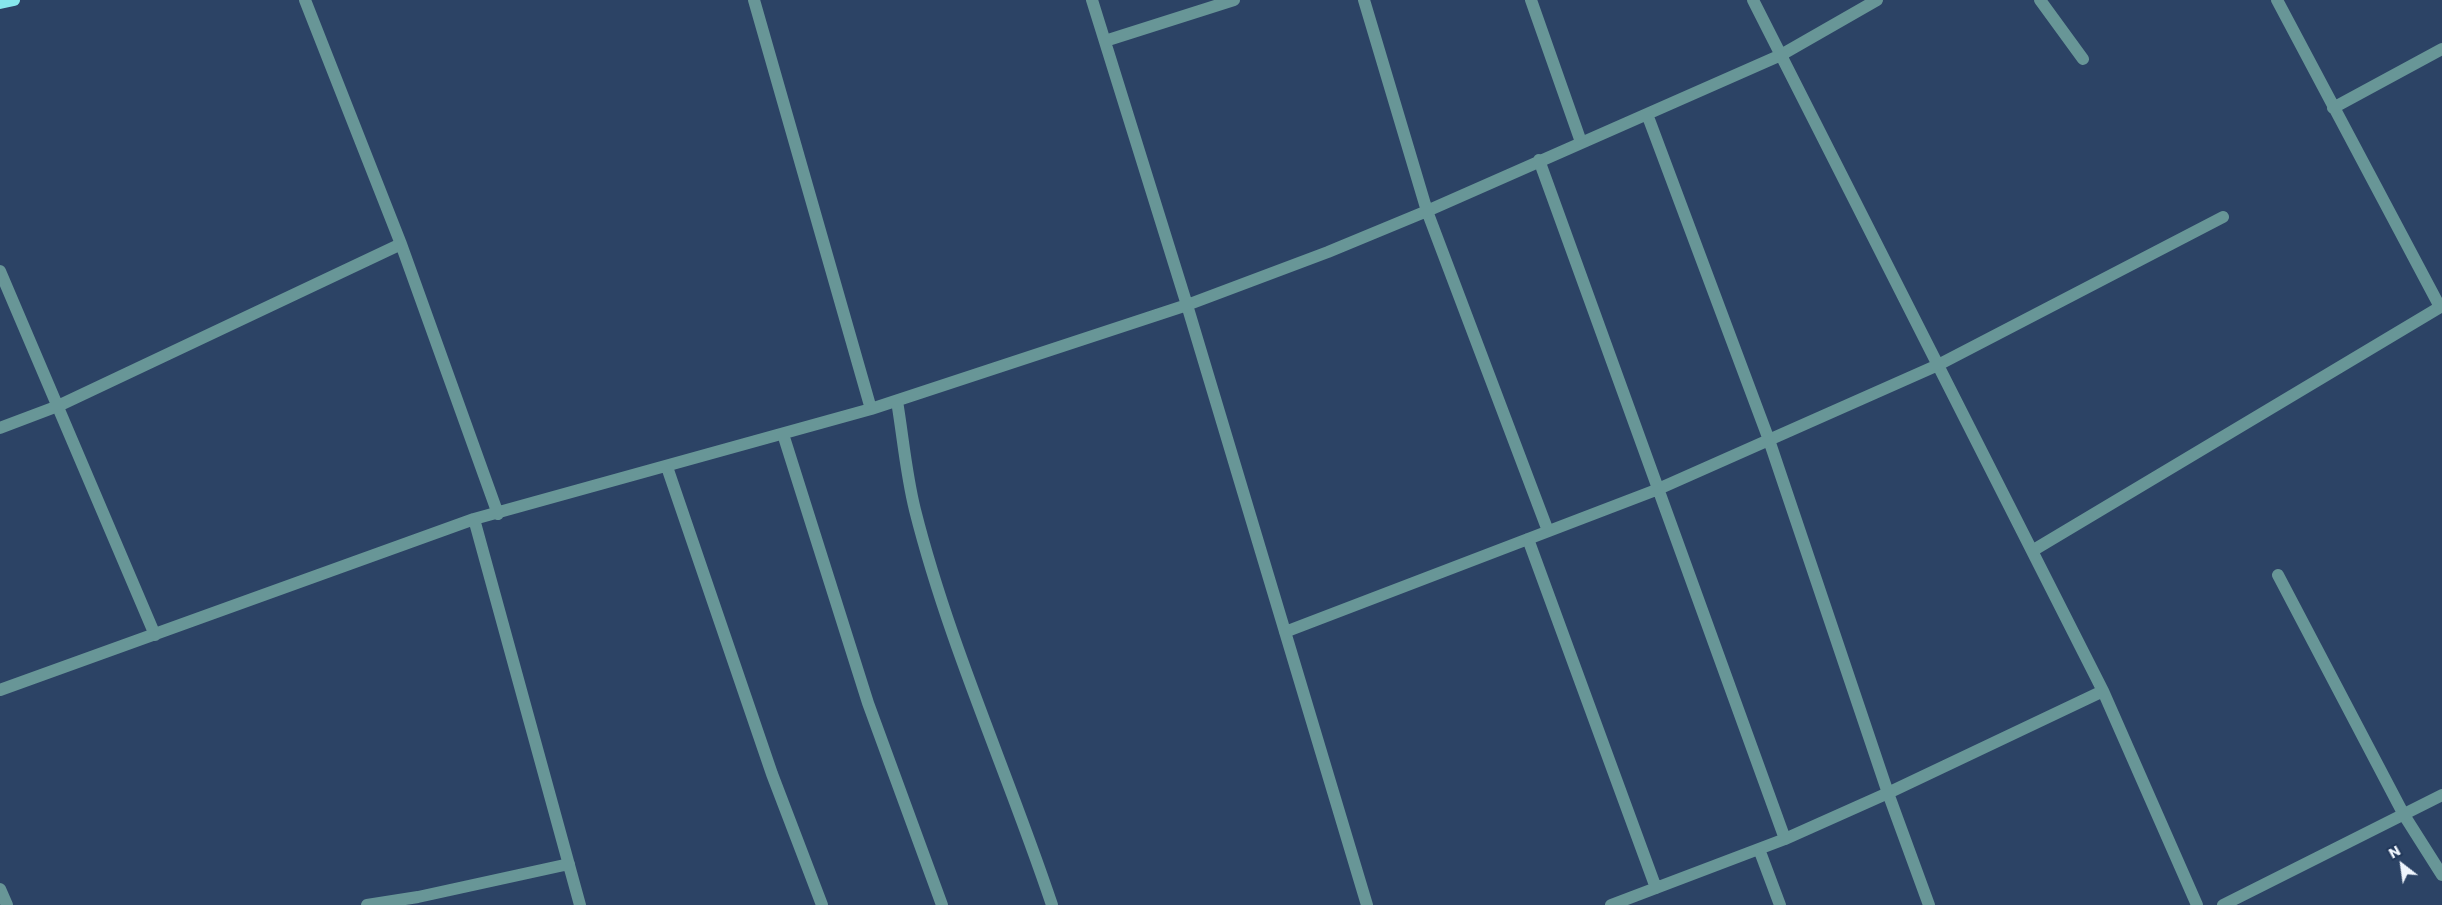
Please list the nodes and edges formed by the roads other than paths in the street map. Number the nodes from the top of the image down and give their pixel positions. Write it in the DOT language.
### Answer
graph roads {
  1 [pos="14,0"];
  2 [pos="304,0"];
  3 [pos="754,0"];
  4 [pos="1092,0"];
  5 [pos="1234,0"];
  6 [pos="1364,0"];
  7 [pos="1531,0"];
  8 [pos="1753,0"];
  9 [pos="1877,0"];
  10 [pos="2040,0"];
  11 [pos="2277,0"];
  12 [pos="0,3"];
  13 [pos="1105,41"];
  14 [pos="2442,49"];
  15 [pos="1781,55"];
  16 [pos="2083,59"];
  17 [pos="2333,108"];
  18 [pos="1647,114"];
  19 [pos="1581,142"];
  20 [pos="1539,160"];
  21 [pos="1427,211"];
  22 [pos="2223,217"];
  23 [pos="401,244"];
  24 [pos="0,271"];
  25 [pos="1187,305"];
  26 [pos="2441,307"];
  27 [pos="1938,366"];
  28 [pos="897,401"];
  29 [pos="58,406"];
  30 [pos="870,409"];
  31 [pos="0,428"];
  32 [pos="783,434"];
  33 [pos="1769,440"];
  34 [pos="667,466"];
  35 [pos="1656,490"];
  36 [pos="498,514"];
  37 [pos="474,519"];
  38 [pos="1548,531"];
  39 [pos="1528,539"];
  40 [pos="2032,551"];
  41 [pos="2278,575"];
  42 [pos="1285,632"];
  43 [pos="155,634"];
  44 [pos="0,690"];
  45 [pos="2103,691"];
  46 [pos="1888,794"];
  47 [pos="2442,795"];
  48 [pos="2404,815"];
  49 [pos="1785,839"];
  50 [pos="1759,849"];
  51 [pos="569,864"];
  52 [pos="2442,875"];
  53 [pos="1656,888"];
  54 [pos="0,889"];
  55 [pos="1642,899"];
  56 [pos="7,905"];
  57 [pos="367,905"];
  58 [pos="580,905"];
  59 [pos="822,905"];
  60 [pos="942,905"];
  61 [pos="1052,905"];
  62 [pos="1367,905"];
  63 [pos="1611,905"];
  64 [pos="1780,905"];
  65 [pos="1929,905"];
  66 [pos="2197,905"];
  67 [pos="2223,905"];
  1 -- 12 [label="main road"];
  2 -- 23 [label="street"];
  3 -- 30 [label="street"];
  4 -- 13 [label="street"];
  5 -- 13 [label="street"];
  6 -- 21 [label="street"];
  7 -- 19 [label="street"];
  8 -- 15 [label="street"];
  9 -- 15 [label="street"];
  10 -- 16 [label="street"];
  11 -- 17 [label="street"];
  13 -- 25 [label="street"];
  14 -- 17 [label="street"];
  15 -- 18 [label="street"];
  15 -- 27 [label="street"];
  17 -- 26 [label="street"];
  18 -- 19 [label="street"];
  18 -- 33 [label="street"];
  19 -- 20 [label="street"];
  20 -- 21 [label="street"];
  20 -- 35 [label="street"];
  21 -- 25 [label="street"];
  21 -- 38 [label="street"];
  22 -- 27 [label="street"];
  23 -- 29 [label="street"];
  23 -- 36 [label="street"];
  24 -- 29 [label="street"];
  25 -- 28 [label="street"];
  25 -- 42 [label="street"];
  26 -- 40 [label="street"];
  27 -- 33 [label="street"];
  27 -- 40 [label="street"];
  28 -- 30 [label="street"];
  28 -- 61 [label="street"];
  29 -- 31 [label="street"];
  29 -- 43 [label="street"];
  30 -- 32 [label="street"];
  32 -- 34 [label="street"];
  32 -- 60 [label="street"];
  33 -- 35 [label="street"];
  33 -- 46 [label="street"];
  34 -- 36 [label="street"];
  34 -- 59 [label="street"];
  35 -- 38 [label="street"];
  35 -- 49 [label="street"];
  36 -- 37 [label="street"];
  37 -- 43 [label="street"];
  37 -- 51 [label="street"];
  38 -- 39 [label="street"];
  39 -- 42 [label="street"];
  39 -- 53 [label="street"];
  40 -- 45 [label="street"];
  41 -- 48 [label="street"];
  42 -- 62 [label="street"];
  43 -- 44 [label="street"];
  45 -- 46 [label="street"];
  45 -- 66 [label="street"];
  46 -- 49 [label="street"];
  46 -- 65 [label="street"];
  47 -- 48 [label="street"];
  48 -- 52 [label="street"];
  48 -- 67 [label="street"];
  49 -- 50 [label="street"];
  50 -- 53 [label="street"];
  50 -- 64 [label="street"];
  51 -- 57 [label="street"];
  51 -- 58 [label="street"];
  53 -- 55 [label="street"];
  54 -- 56 [label="street"];
  55 -- 63 [label="street"];
}
